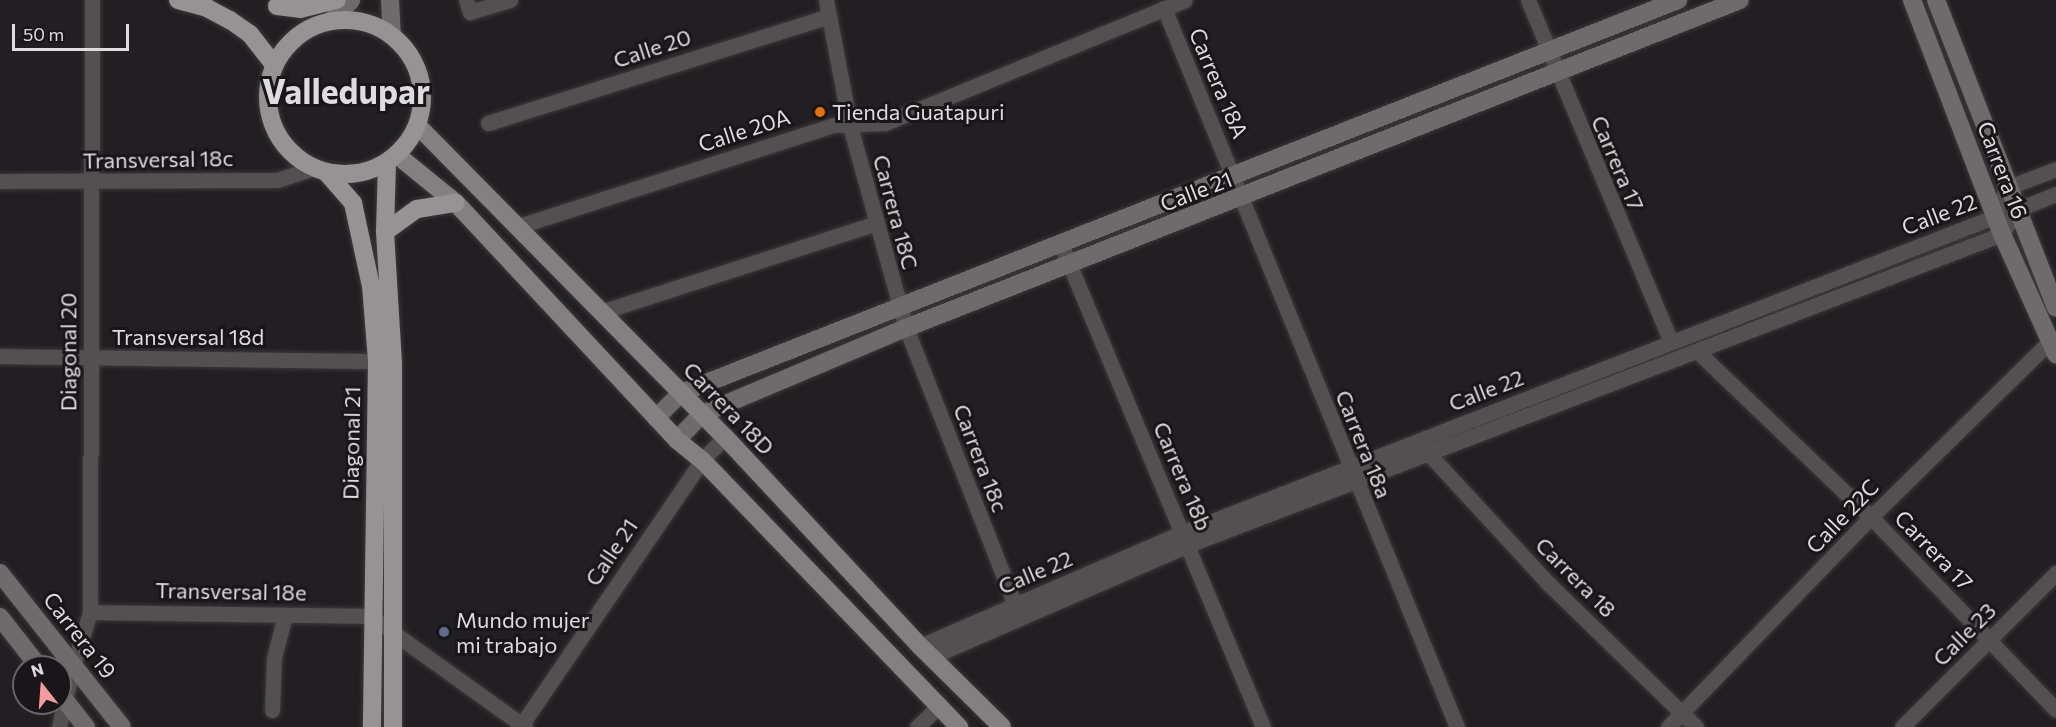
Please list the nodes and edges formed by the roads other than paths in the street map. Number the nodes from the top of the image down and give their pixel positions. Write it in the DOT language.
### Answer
graph roads {
  1 [pos="92,0"];
  2 [pos="178,0"];
  3 [pos="337,0"];
  4 [pos="351,0"];
  5 [pos="390,0"];
  6 [pos="510,0"];
  7 [pos="826,0"];
  8 [pos="1185,0"];
  9 [pos="1528,0"];
  10 [pos="1678,0"];
  11 [pos="1740,0"];
  12 [pos="1912,0"];
  13 [pos="1936,0"];
  14 [pos="270,3"];
  15 [pos="468,6"];
  16 [pos="1164,8"];
  17 [pos="829,16"];
  18 [pos="322,24"];
  19 [pos="392,35"];
  20 [pos="1548,51"];
  21 [pos="274,64"];
  22 [pos="1556,75"];
  23 [pos="488,123"];
  24 [pos="418,126"];
  25 [pos="850,126"];
  26 [pos="392,159"];
  27 [pos="2056,169"];
  28 [pos="320,170"];
  29 [pos="1234,176"];
  30 [pos="0,181"];
  31 [pos="91,183"];
  32 [pos="2006,188"];
  33 [pos="2056,194"];
  34 [pos="1243,199"];
  35 [pos="456,204"];
  36 [pos="2016,210"];
  37 [pos="1996,216"];
  38 [pos="874,224"];
  39 [pos="516,227"];
  40 [pos="385,232"];
  41 [pos="2002,234"];
  42 [pos="1060,243"];
  43 [pos="1070,265"];
  44 [pos="899,307"];
  45 [pos="2056,307"];
  46 [pos="601,312"];
  47 [pos="906,328"];
  48 [pos="1671,342"];
  49 [pos="2054,347"];
  50 [pos="1697,351"];
  51 [pos="0,356"];
  52 [pos="90,359"];
  53 [pos="377,361"];
  54 [pos="681,393"];
  55 [pos="702,414"];
  56 [pos="656,418"];
  57 [pos="725,437"];
  58 [pos="677,440"];
  59 [pos="1428,453"];
  60 [pos="702,460"];
  61 [pos="1351,475"];
  62 [pos="1871,518"];
  63 [pos="1186,538"];
  64 [pos="0,573"];
  65 [pos="2056,573"];
  66 [pos="1015,605"];
  67 [pos="90,612"];
  68 [pos="285,615"];
  69 [pos="370,616"];
  70 [pos="0,617"];
  71 [pos="391,634"];
  72 [pos="1990,640"];
  73 [pos="926,651"];
  74 [pos="30,655"];
  75 [pos="73,666"];
  76 [pos="940,705"];
  77 [pos="72,710"];
  78 [pos="272,710"];
  79 [pos="2056,710"];
  80 [pos="1683,713"];
  81 [pos="522,726"];
  82 [pos="86,727"];
  83 [pos="122,727"];
  84 [pos="372,727"];
  85 [pos="393,727"];
  86 [pos="917,727"];
  87 [pos="959,727"];
  88 [pos="1002,727"];
  89 [pos="1263,727"];
  90 [pos="1457,727"];
  91 [pos="1668,727"];
  92 [pos="1696,727"];
  93 [pos="1902,727"];
  1 -- 31 [label="street, Diagonal 20"];
  2 -- 21 [label="highway"];
  3 -- 14 [label="highway"];
  4 -- 18 [label="main road"];
  5 -- 19 [label="main road"];
  6 -- 15 [label="street"];
  7 -- 17 [label="street, Carrera 18C"];
  8 -- 16 [label="street, Calle 20A"];
  9 -- 20 [label="street, Carrera 17"];
  10 -- 20 [label="main road, Calle 21"];
  11 -- 22 [label="main road, Calle 21"];
  12 -- 37 [label="main road, Carrera 16"];
  13 -- 32 [label="main road, Carrera 16"];
  14 -- 18 [label="highway"];
  16 -- 25 [label="street, Calle 20A"];
  16 -- 29 [label="street, Carrera 18A"];
  17 -- 23 [label="street, Calle 20"];
  17 -- 25 [label="street, Carrera 18C"];
  18 -- 19 [label="highway"];
  18 -- 21 [label="highway"];
  19 -- 24 [label="highway"];
  20 -- 22 [label="street, Carrera 17"];
  20 -- 29 [label="main road, Calle 21"];
  21 -- 28 [label="highway"];
  22 -- 34 [label="main road, Calle 21"];
  22 -- 48 [label="street, Carrera 17"];
  24 -- 26 [label="highway"];
  24 -- 39 [label="main road, Carrera 18D"];
  25 -- 38 [label="street, Carrera 18C"];
  25 -- 39 [label="street, Calle 20A"];
  26 -- 28 [label="highway"];
  26 -- 35 [label="main road"];
  26 -- 40 [label="highway, Diagonal 21"];
  27 -- 32 [label="street, Calle 22"];
  28 -- 31 [label="street, Transversal 18c"];
  28 -- 53 [label="highway, Diagonal 21"];
  29 -- 34 [label="street, Carrera 18a"];
  29 -- 42 [label="main road, Calle 21"];
  30 -- 31 [label="street, Transversal 18c"];
  31 -- 52 [label="street, Diagonal 20"];
  32 -- 36 [label="main road, Carrera 16"];
  32 -- 37 [label="street, Calle 22"];
  33 -- 36 [label="street"];
  34 -- 43 [label="main road, Calle 21"];
  34 -- 61 [label="street, Carrera 18a"];
  35 -- 40 [label="highway"];
  35 -- 56 [label="main road"];
  36 -- 41 [label="street, Calle 22"];
  36 -- 45 [label="main road, Carrera 16"];
  37 -- 41 [label="main road, Carrera 16"];
  37 -- 48 [label="street, Calle 22"];
  38 -- 44 [label="street, Carrera 18C"];
  38 -- 46 [label="street"];
  39 -- 46 [label="main road, Carrera 18D"];
  40 -- 71 [label="highway, Diagonal 21"];
  41 -- 49 [label="main road, Carrera 16"];
  41 -- 50 [label="street, Calle 22"];
  42 -- 43 [label="street, Carrera 18b"];
  42 -- 44 [label="main road, Calle 21"];
  43 -- 47 [label="main road, Calle 21"];
  43 -- 63 [label="street, Carrera 18b"];
  44 -- 47 [label="street, Carrera 18C"];
  44 -- 54 [label="main road, Calle 21"];
  46 -- 54 [label="main road, Carrera 18D"];
  47 -- 55 [label="main road, Calle 21"];
  47 -- 66 [label="street, Carrera 18c"];
  48 -- 61 [label="street, Calle 22"];
  49 -- 62 [label="street, Calle 22C"];
  50 -- 59 [label="street, Calle 22"];
  50 -- 62 [label="street, Carrera 17"];
  51 -- 52 [label="street, Transversal 18d"];
  52 -- 53 [label="street, Transversal 18d"];
  52 -- 67 [label="street, Diagonal 20"];
  53 -- 69 [label="highway, Diagonal 21"];
  54 -- 55 [label="main road, Carrera 18D"];
  54 -- 56 [label="main road, Calle 21"];
  55 -- 57 [label="main road, Carrera 18D"];
  55 -- 58 [label="main road, Calle 21"];
  56 -- 58 [label="main road"];
  57 -- 60 [label="street, Calle 21"];
  57 -- 73 [label="main road, Carrera 18D"];
  58 -- 60 [label="main road"];
  59 -- 61 [label="street, Calle 22"];
  59 -- 80 [label="street, Carrera 18"];
  60 -- 76 [label="main road"];
  60 -- 81 [label="street, Calle 21"];
  61 -- 63 [label="street, Calle 22"];
  61 -- 90 [label="street, Carrera 18a"];
  62 -- 72 [label="street, Carrera 17"];
  62 -- 80 [label="street, Calle 22C"];
  63 -- 66 [label="street, Calle 22"];
  63 -- 73 [label="street, Calle 22"];
  63 -- 89 [label="street, Carrera 18b"];
  64 -- 75 [label="main road, Carrera 19"];
  65 -- 72 [label="street, Calle 23"];
  66 -- 73 [label="street, Calle 22"];
  67 -- 68 [label="street, Transversal 18e"];
  67 -- 75 [label="street, Diagonal 20"];
  68 -- 69 [label="street, Transversal 18e"];
  68 -- 78 [label="street"];
  69 -- 71 [label="street"];
  69 -- 84 [label="highway, Diagonal 21"];
  70 -- 74 [label="main road"];
  71 -- 81 [label="street"];
  71 -- 85 [label="highway, Diagonal 21"];
  72 -- 79 [label="street, Carrera 17"];
  72 -- 93 [label="street, Calle 23"];
  73 -- 88 [label="main road, Carrera 18D"];
  75 -- 83 [label="main road, Carrera 19"];
  76 -- 86 [label="street"];
  76 -- 87 [label="main road"];
  77 -- 82 [label="main road"];
  80 -- 91 [label="street, Calle 22C"];
  80 -- 92 [label="street, Carrera 18"];
}
